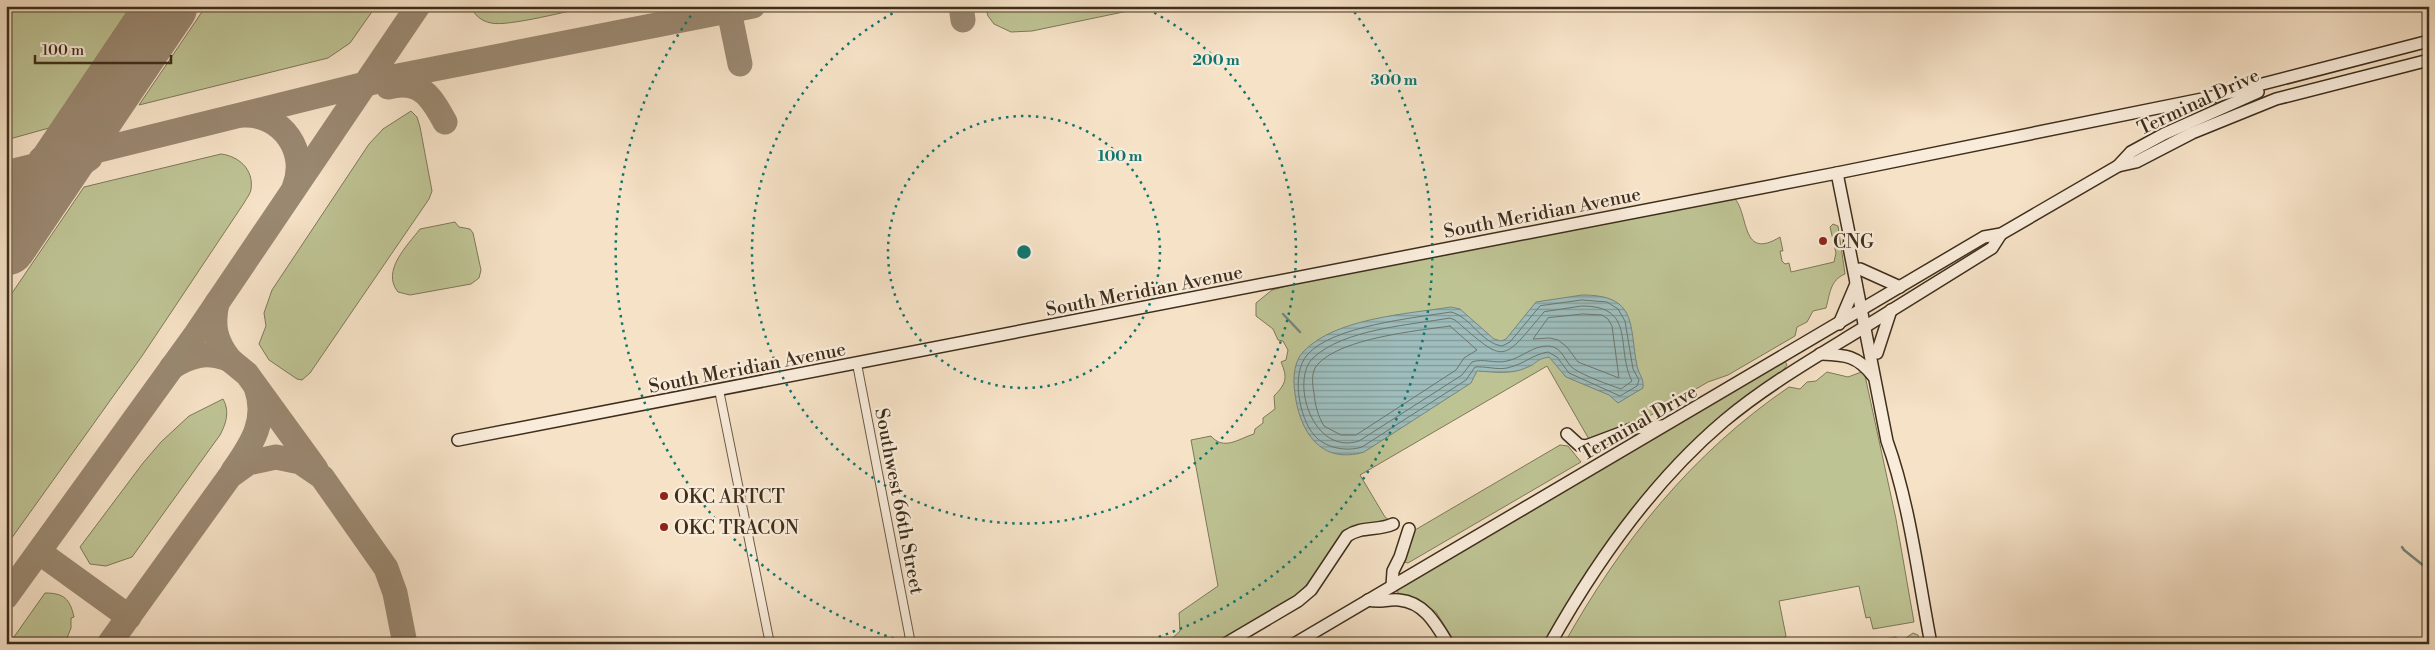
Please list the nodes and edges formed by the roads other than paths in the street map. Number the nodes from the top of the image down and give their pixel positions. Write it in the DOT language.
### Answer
graph roads {
  1 [pos="2429,41"];
  2 [pos="2429,60"];
  3 [pos="2299,75"];
  4 [pos="2118,166"];
  5 [pos="1837,173"];
  6 [pos="2001,234"];
  7 [pos="1850,238"];
  8 [pos="1860,268"];
  9 [pos="1856,284"];
  10 [pos="1900,287"];
  11 [pos="1864,309"];
  12 [pos="1891,310"];
  13 [pos="1839,324"];
  14 [pos="1867,325"];
  15 [pos="1877,353"];
  16 [pos="1820,354"];
  17 [pos="857,364"];
  18 [pos="1874,378"];
  19 [pos="719,390"];
  20 [pos="1665,426"];
  21 [pos="1567,434"];
  22 [pos="458,440"];
  23 [pos="1893,459"];
  24 [pos="1393,524"];
  25 [pos="1410,529"];
  26 [pos="1392,586"];
  27 [pos="1368,600"];
  28 [pos="770,644"];
  29 [pos="911,644"];
  30 [pos="1225,644"];
  31 [pos="1294,644"];
  32 [pos="1448,644"];
  33 [pos="1550,644"];
  34 [pos="1931,644"];
  1 -- 3 [label="main road"];
  2 -- 4 [label="main road, Terminal Drive"];
  3 -- 4 [label="main road, Terminal Drive"];
  3 -- 5 [label="main road, South Meridian Avenue"];
  4 -- 6 [label="main road, Terminal Drive"];
  5 -- 7 [label="main road"];
  5 -- 17 [label="main road, South Meridian Avenue"];
  6 -- 10 [label="main road, Terminal Drive"];
  6 -- 12 [label="main road, Terminal Drive"];
  7 -- 8 [label="main road"];
  7 -- 9 [label="main road"];
  8 -- 10 [label="main road"];
  8 -- 11 [label="main road"];
  9 -- 11 [label="main road"];
  9 -- 13 [label="main road"];
  10 -- 11 [label="main road, Terminal Drive"];
  11 -- 13 [label="main road, Terminal Drive"];
  11 -- 14 [label="main road"];
  12 -- 14 [label="main road, Terminal Drive"];
  12 -- 15 [label="main road"];
  13 -- 20 [label="main road, Terminal Drive"];
  14 -- 15 [label="main road"];
  14 -- 16 [label="main road, Terminal Drive"];
  14 -- 18 [label="main road"];
  15 -- 23 [label="main road"];
  16 -- 18 [label="main road"];
  16 -- 33 [label="main road, Terminal Drive"];
  17 -- 19 [label="main road, South Meridian Avenue"];
  17 -- 29 [label="street, Southwest 66th Street"];
  18 -- 23 [label="main road"];
  19 -- 22 [label="main road, South Meridian Avenue"];
  19 -- 28 [label="street"];
  20 -- 21 [label="main road"];
  20 -- 26 [label="main road, Terminal Drive"];
  23 -- 34 [label="main road"];
  24 -- 30 [label="main road"];
  25 -- 26 [label="main road"];
  26 -- 27 [label="main road, Terminal Drive"];
  27 -- 31 [label="main road, Terminal Drive"];
  27 -- 32 [label="main road"];
}
